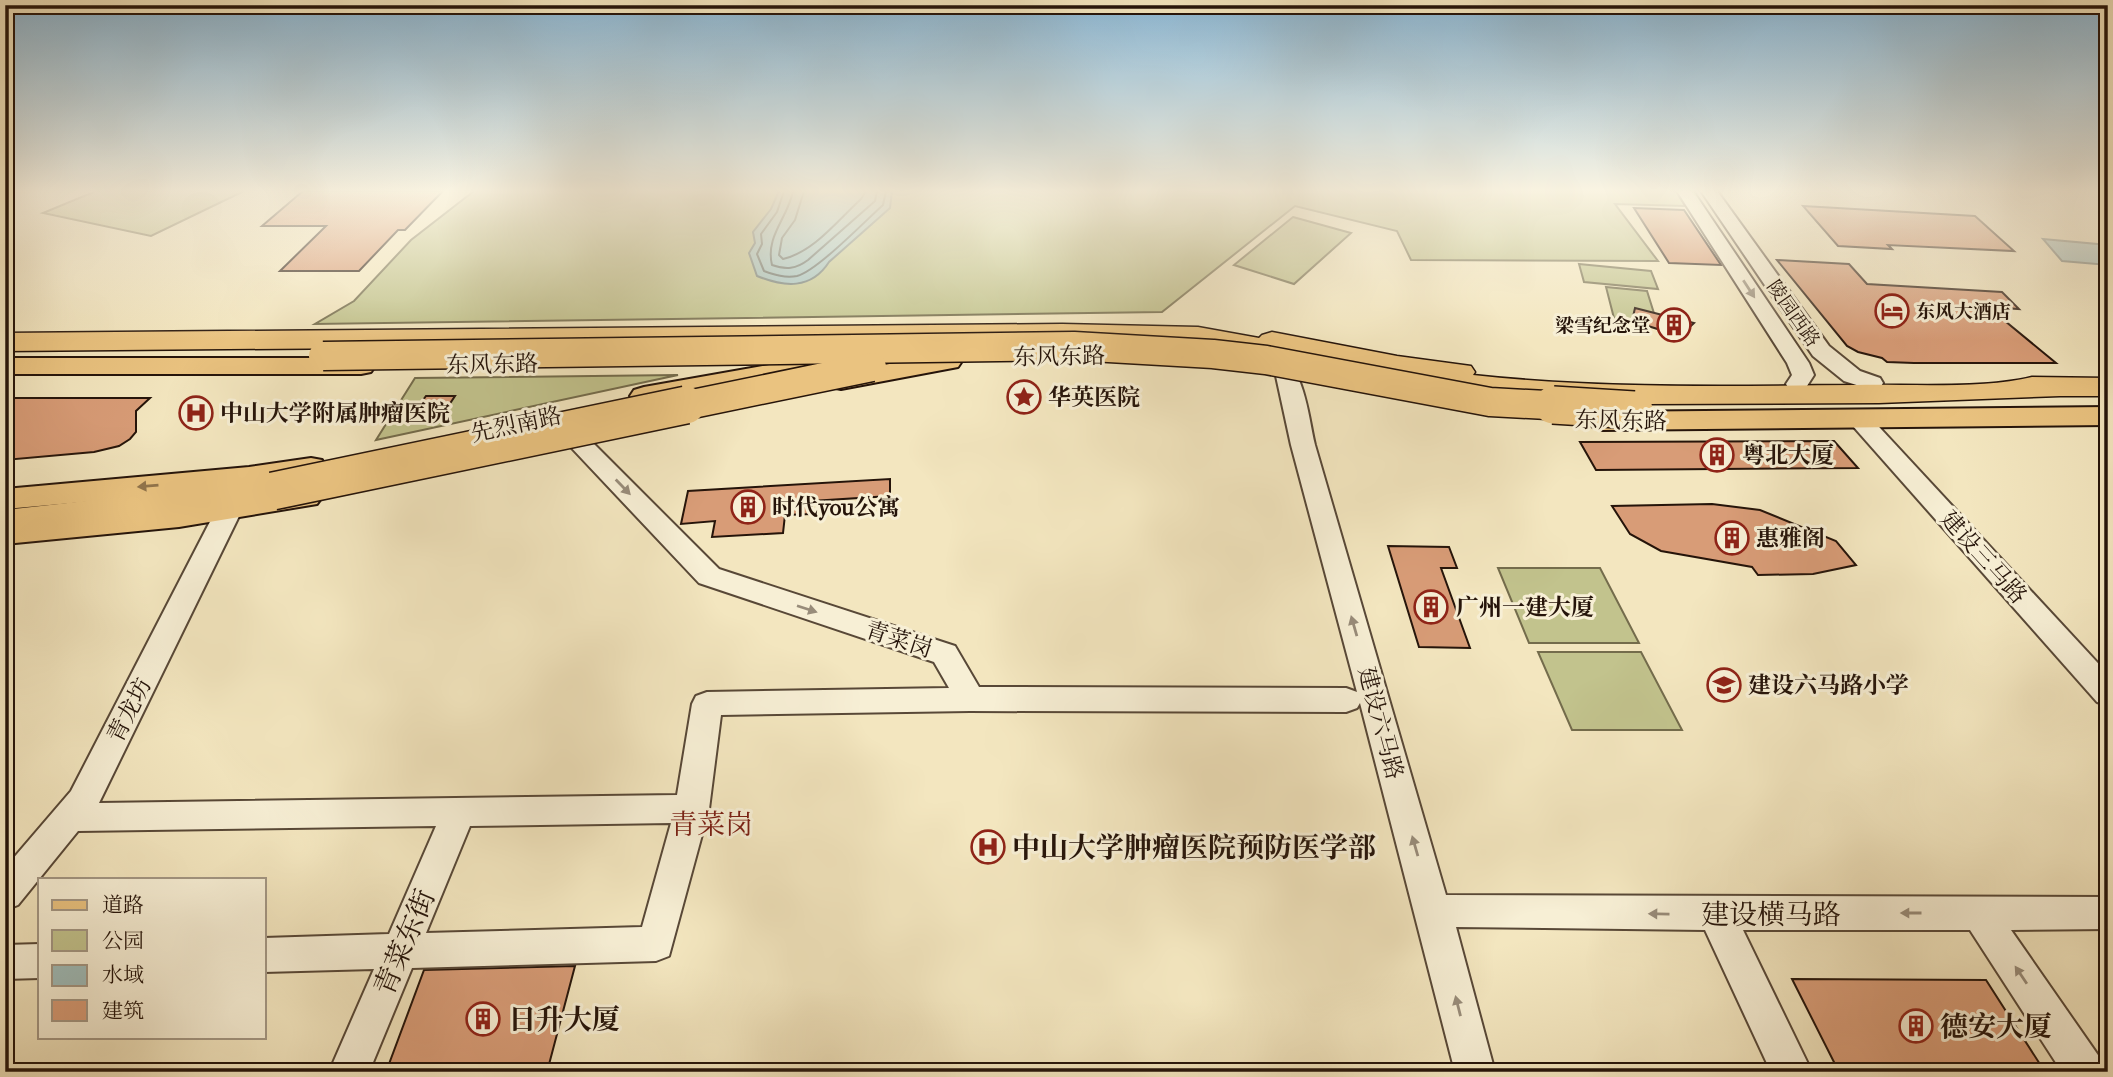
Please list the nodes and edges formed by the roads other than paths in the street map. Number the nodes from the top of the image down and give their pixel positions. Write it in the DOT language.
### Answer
graph roads {
  1 [pos="1716,241"];
  2 [pos="1744,241"];
  3 [pos="5,342"];
  4 [pos="1241,342"];
  5 [pos="840,347"];
  6 [pos="996,348"];
  7 [pos="1824,355"];
  8 [pos="323,356"];
  9 [pos="5,359"];
  10 [pos="948,361"];
  11 [pos="5,366"];
  12 [pos="1795,369"];
  13 [pos="1287,374"];
  14 [pos="1872,383"];
  15 [pos="2057,387"];
  16 [pos="2108,387"];
  17 [pos="2108,404"];
  18 [pos="651,408"];
  19 [pos="1634,410"];
  20 [pos="2108,416"];
  21 [pos="1860,419"];
  22 [pos="575,438"];
  23 [pos="5,499"];
  24 [pos="229,510"];
  25 [pos="5,522"];
  26 [pos="5,533"];
  27 [pos="2108,694"];
  28 [pos="970,699"];
  29 [pos="1346,700"];
  30 [pos="692,808"];
  31 [pos="459,811"];
  32 [pos="70,817"];
  33 [pos="5,894"];
  34 [pos="1433,911"];
  35 [pos="1979,913"];
  36 [pos="2108,913"];
  37 [pos="1716,914"];
  38 [pos="399,951"];
  39 [pos="266,955"];
  40 [pos="38,961"];
  41 [pos="5,962"];
  42 [pos="349,1072"];
  43 [pos="1475,1072"];
  44 [pos="1792,1072"];
  45 [pos="2086,1072"];
  1 -- 12 [label="street, 陵园西路, one-way"];
  2 -- 7 [label="street, 陵园西路"];
  3 -- 5 [label="highway, 东风东路"];
  4 -- 5 [label="highway, 东风东路"];
  4 -- 13 [label="street"];
  4 -- 15 [label="highway, 东风东路"];
  5 -- 10 [label="main road, 东风东路"];
  5 -- 11 [label="main road, 东风东路"];
  5 -- 12 [label="highway, 东风东路"];
  5 -- 18 [label="main road, 先烈南路"];
  6 -- 8 [label="highway, bridge"];
  6 -- 19 [label="highway, bridge"];
  6 -- 25 [label="highway, bridge"];
  7 -- 12 [label="street"];
  7 -- 14 [label="street, 陵园西路"];
  8 -- 9 [label="highway"];
  10 -- 13 [label="main road, 东风东路"];
  10 -- 18 [label="main road, 先烈南路"];
  12 -- 14 [label="highway, 东风东路"];
  13 -- 21 [label="main road, 东风东路"];
  34 -- 13 [label="street, 建设六马路, one-way"];
  14 -- 15 [label="highway, 东风东路"];
  15 -- 16 [label="highway, 东风东路"];
  17 -- 19 [label="highway, 东风东路"];
  18 -- 22 [label="main road, 先烈南路"];
  18 -- 23 [label="main road, 先烈南路, one-way"];
  20 -- 21 [label="main road, 东风东路"];
  21 -- 27 [label="street, 建设三马路"];
  22 -- 24 [label="main road, 先烈南路"];
  22 -- 28 [label="street, 青菜岗, one-way"];
  24 -- 26 [label="main road, 先烈南路"];
  24 -- 32 [label="street, 青龙坊"];
  28 -- 29 [label="street"];
  28 -- 30 [label="street"];
  30 -- 31 [label="street"];
  30 -- 38 [label="street"];
  31 -- 32 [label="street"];
  31 -- 38 [label="street, 青菜东街"];
  32 -- 33 [label="street, 青龙坊"];
  37 -- 34 [label="street, 建设横马路, one-way"];
  43 -- 34 [label="street, 建设六马路, one-way"];
  35 -- 36 [label="street, 建设横马路"];
  35 -- 37 [label="street, 建设横马路, one-way"];
  45 -- 35 [label="street, one-way"];
  37 -- 44 [label="street"];
  38 -- 39 [label="street"];
  38 -- 42 [label="street, 青菜东街"];
  40 -- 41 [label="street"];
}
